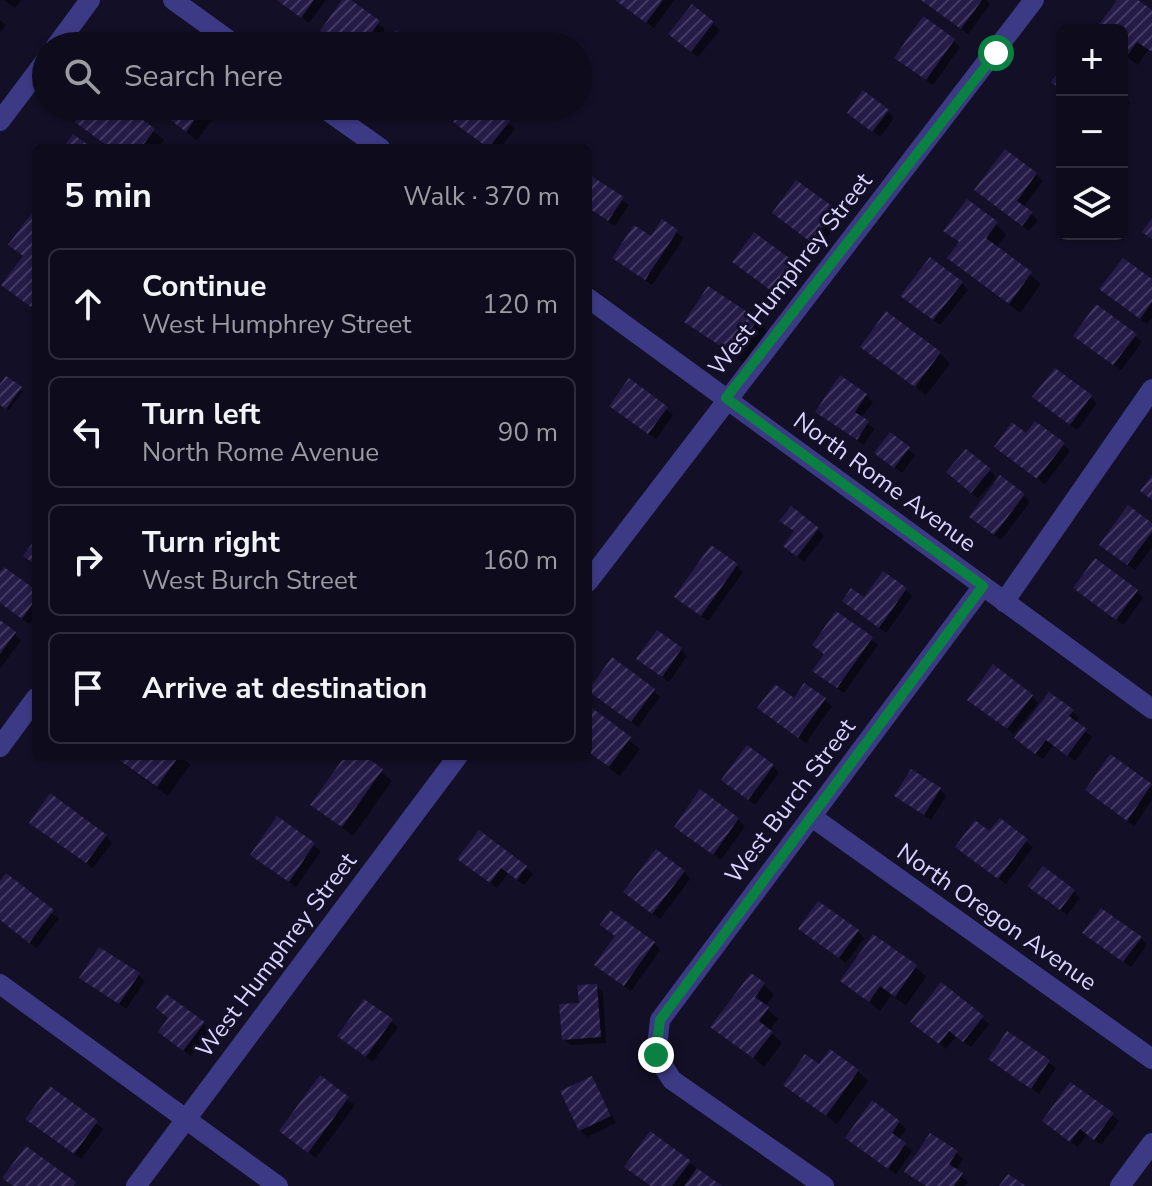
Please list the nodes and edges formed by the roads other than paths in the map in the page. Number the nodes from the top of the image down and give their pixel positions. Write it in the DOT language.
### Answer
graph roads {
  1 [pos="90,0"];
  2 [pos="173,0"];
  3 [pos="1034,0"];
  4 [pos="66,32"];
  5 [pos="218,32"];
  6 [pos="32,79"];
  7 [pos="341,120"];
  8 [pos="0,121"];
  9 [pos="374,144"];
  10 [pos="592,301"];
  11 [pos="1152,389"];
  12 [pos="726,398"];
  13 [pos="592,577"];
  14 [pos="983,586"];
  15 [pos="1004,602"];
  16 [pos="32,703"];
  17 [pos="1152,709"];
  18 [pos="0,747"];
  19 [pos="455,760"];
  20 [pos="812,817"];
  21 [pos="0,984"];
  22 [pos="1152,1059"];
  23 [pos="185,1119"];
  24 [pos="1152,1143"];
  25 [pos="136,1186"];
  26 [pos="278,1186"];
  27 [pos="824,1186"];
  28 [pos="1120,1186"];
  1 -- 4 [label="street"];
  2 -- 5 [label="street"];
  3 -- 12 [label="street, West Humphrey Street"];
  6 -- 8 [label="street"];
  7 -- 9 [label="street"];
  10 -- 12 [label="street, North Rome Avenue"];
  11 -- 15 [label="street"];
  12 -- 13 [label="street, West Humphrey Street"];
  12 -- 14 [label="street, North Rome Avenue"];
  14 -- 15 [label="street, North Rome Avenue"];
  14 -- 20 [label="street, West Burch Street"];
  15 -- 17 [label="street, North Rome Avenue"];
  16 -- 18 [label="street"];
  19 -- 23 [label="street, West Humphrey Street"];
  20 -- 22 [label="street, North Oregon Avenue"];
  20 -- 27 [label="street, West Burch Street"];
  21 -- 23 [label="street"];
  23 -- 25 [label="street, West Humphrey Street"];
  23 -- 26 [label="street"];
  24 -- 28 [label="street"];
}
